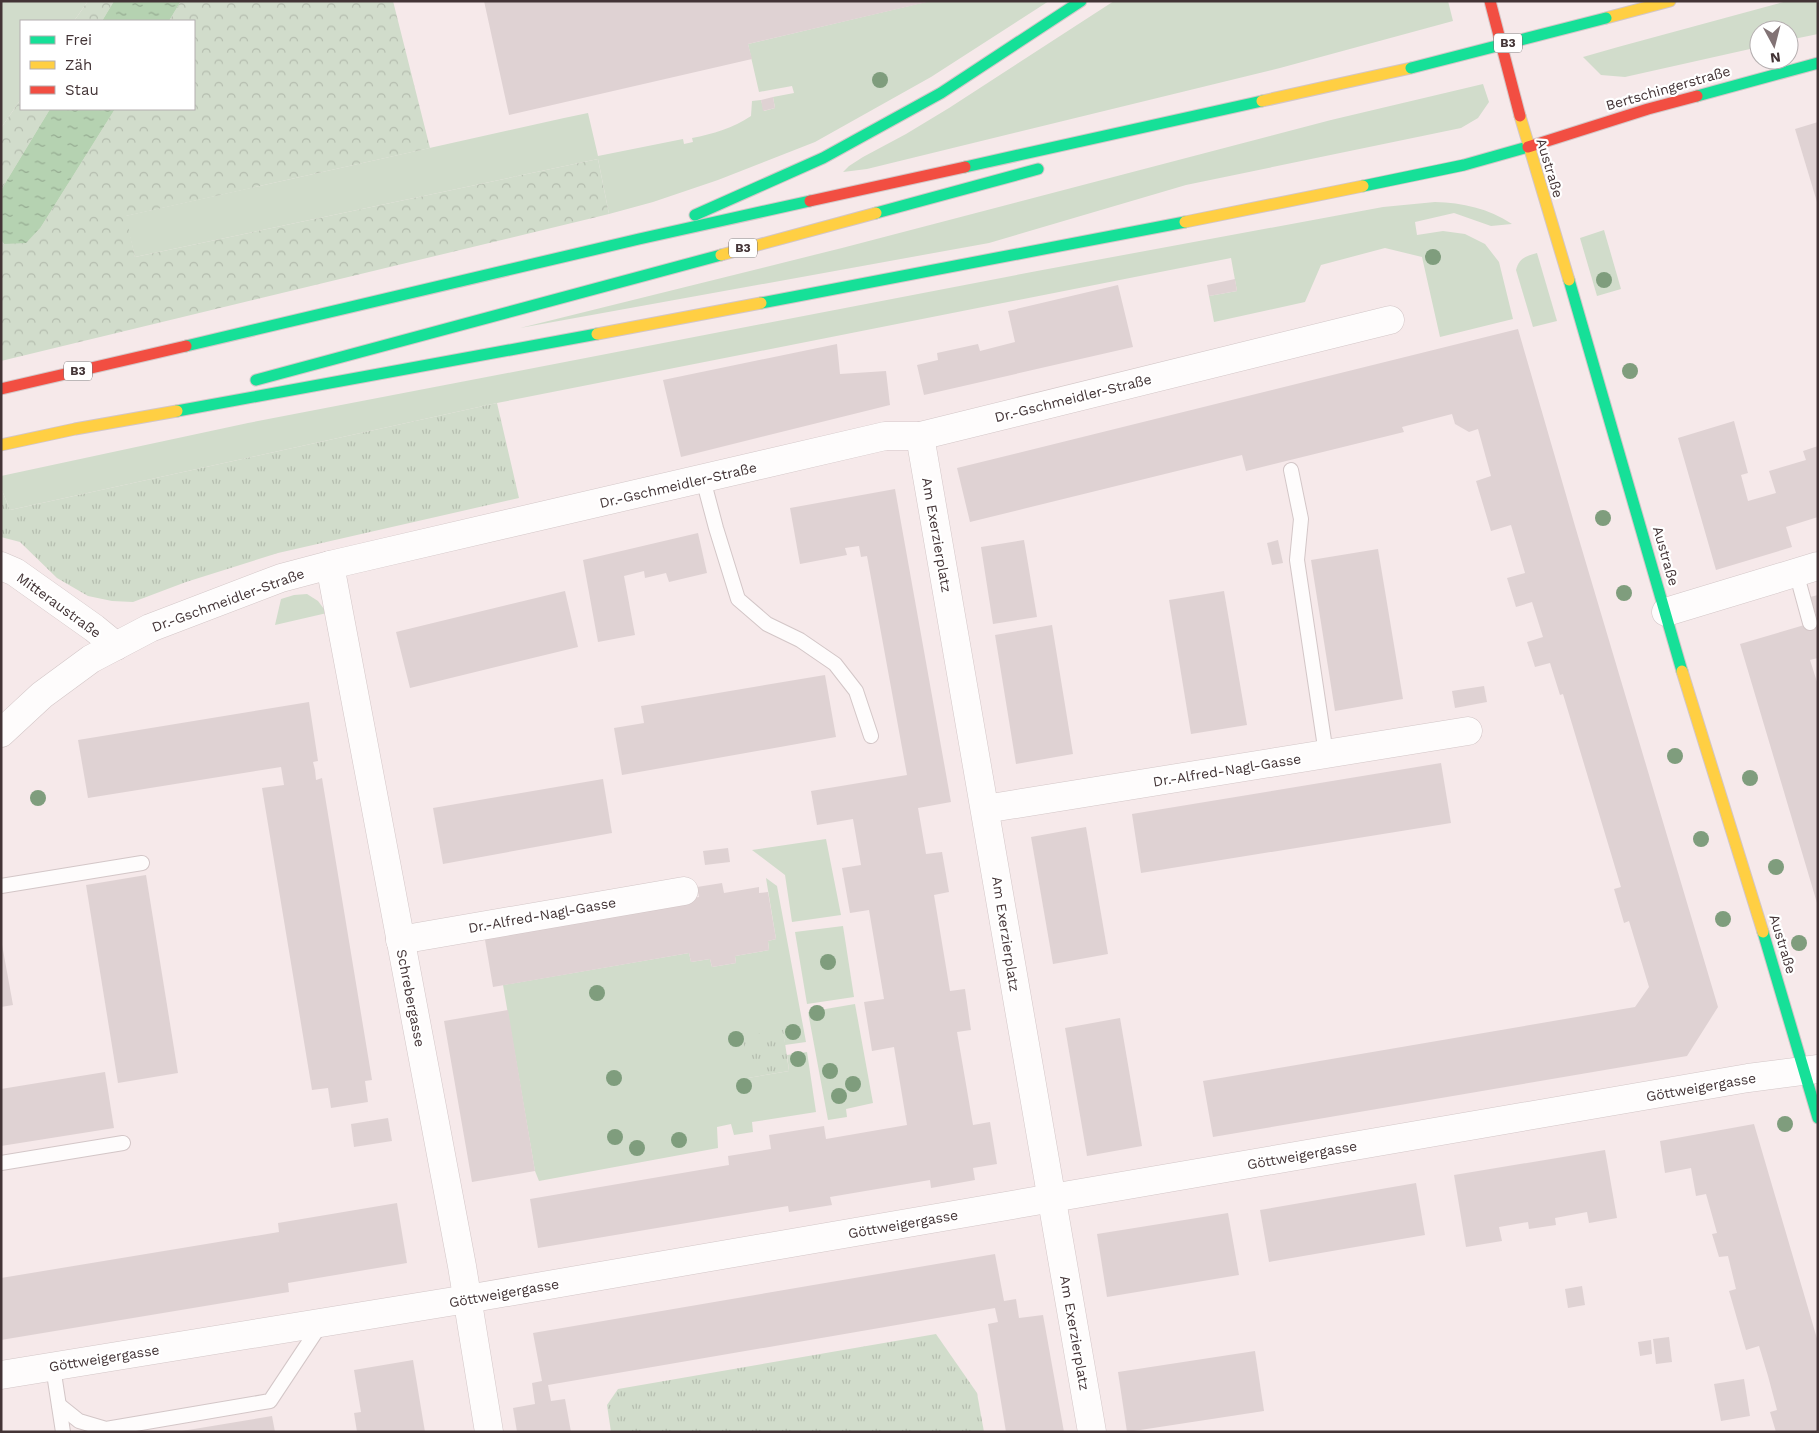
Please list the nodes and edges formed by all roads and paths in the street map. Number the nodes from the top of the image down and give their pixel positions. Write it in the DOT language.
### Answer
graph roads {
  1 [pos="1081,1"];
  2 [pos="1490,1"];
  3 [pos="1670,1"];
  4 [pos="1818,63"];
  5 [pos="1411,68"];
  6 [pos="1161,135"];
  7 [pos="1528,147"];
  8 [pos="1045,167"];
  9 [pos="638,239"];
  10 [pos="1390,320"];
  11 [pos="248,382"];
  12 [pos="1,389"];
  13 [pos="200,395"];
  14 [pos="75,429"];
  15 [pos="920,436"];
  16 [pos="1,445"];
  17 [pos="1291,470"];
  18 [pos="703,479"];
  19 [pos="330,565"];
  20 [pos="1,566"];
  21 [pos="1807,569"];
  22 [pos="1666,612"];
  23 [pos="1810,623"];
  24 [pos="116,646"];
  25 [pos="1468,731"];
  26 [pos="1,733"];
  27 [pos="871,736"];
  28 [pos="1326,754"];
  29 [pos="985,809"];
  30 [pos="142,863"];
  31 [pos="1,886"];
  32 [pos="684,891"];
  33 [pos="400,940"];
  34 [pos="1811,1070"];
  35 [pos="1818,1118"];
  36 [pos="123,1143"];
  37 [pos="1,1163"];
  38 [pos="1051,1198"];
  39 [pos="468,1299"];
  40 [pos="321,1323"];
  41 [pos="54,1367"];
  42 [pos="1,1375"];
  43 [pos="59,1406"];
  44 [pos="63,1432"];
  45 [pos="489,1432"];
  46 [pos="1092,1432"];
  1 -- 9 [label="main road"];
  2 -- 7 [label="main road, Austraße"];
  3 -- 5 [label="main road, B3, bridge"];
  4 -- 7 [label="main road, Bertschingerstraße"];
  5 -- 6 [label="main road, B3"];
  5 -- 9 [label="main road, B3"];
  7 -- 14 [label="main road, Bertschingerstraße"];
  7 -- 22 [label="main road, Austraße"];
  8 -- 11 [label="main road, B3"];
  9 -- 12 [label="main road, B3"];
  10 -- 15 [label="street, Dr.-Gschmeidler-Straße"];
  13 -- 14 [label="main road"];
  14 -- 16 [label="main road"];
  15 -- 18 [label="street, Dr.-Gschmeidler-Straße"];
  15 -- 29 [label="street, Am Exerzierplatz"];
  17 -- 28 [label="lane"];
  18 -- 19 [label="street, Dr.-Gschmeidler-Straße"];
  18 -- 27 [label="lane"];
  19 -- 24 [label="street, Dr.-Gschmeidler-Straße"];
  19 -- 33 [label="street, Schrebergasse"];
  20 -- 24 [label="street, Mitteraustraße"];
  21 -- 22 [label="street"];
  21 -- 23 [label="lane"];
  22 -- 34 [label="main road, Austraße"];
  24 -- 26 [label="street, Dr.-Gschmeidler-Straße"];
  25 -- 28 [label="street, Dr.-Alfred-Nagl-Gasse"];
  28 -- 29 [label="street, Dr.-Alfred-Nagl-Gasse"];
  29 -- 38 [label="street, Am Exerzierplatz"];
  30 -- 31 [label="lane"];
  32 -- 33 [label="street, Dr.-Alfred-Nagl-Gasse"];
  33 -- 39 [label="street, Schrebergasse"];
  34 -- 35 [label="main road, Austraße"];
  34 -- 38 [label="street, Göttweigergasse"];
  36 -- 37 [label="lane"];
  38 -- 39 [label="street, Göttweigergasse"];
  38 -- 46 [label="street, Am Exerzierplatz"];
  39 -- 40 [label="street, Göttweigergasse"];
  39 -- 45 [label="street, Schrebergasse"];
  40 -- 41 [label="street, Göttweigergasse"];
  40 -- 43 [label="lane"];
  41 -- 42 [label="street, Göttweigergasse"];
  41 -- 43 [label="lane"];
  43 -- 44 [label="lane"];
}
